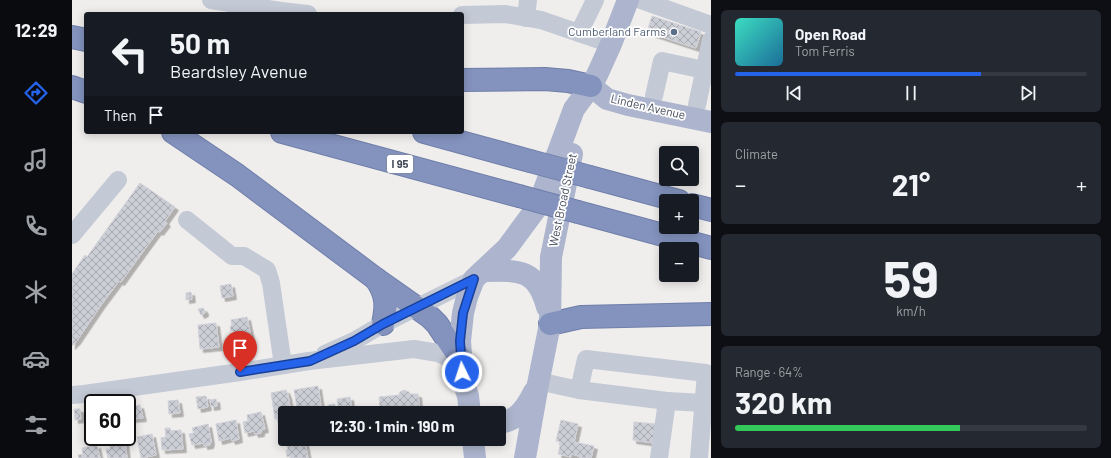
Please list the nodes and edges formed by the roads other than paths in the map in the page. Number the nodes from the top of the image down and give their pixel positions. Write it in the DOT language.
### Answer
graph roads {
  1 [pos="210,0"];
  2 [pos="528,0"];
  3 [pos="595,0"];
  4 [pos="628,0"];
  5 [pos="641,0"];
  6 [pos="281,12"];
  7 [pos="464,15"];
  8 [pos="526,18"];
  9 [pos="711,25"];
  10 [pos="72,30"];
  11 [pos="579,32"];
  12 [pos="84,33"];
  13 [pos="72,37"];
  14 [pos="84,40"];
  15 [pos="711,40"];
  16 [pos="611,44"];
  17 [pos="704,70"];
  18 [pos="72,75"];
  19 [pos="84,78"];
  20 [pos="464,80"];
  21 [pos="591,86"];
  22 [pos="72,87"];
  23 [pos="84,91"];
  24 [pos="654,96"];
  25 [pos="704,107"];
  26 [pos="711,122"];
  27 [pos="176,134"];
  28 [pos="289,134"];
  29 [pos="431,134"];
  30 [pos="118,180"];
  31 [pos="659,196"];
  32 [pos="699,207"];
  33 [pos="711,210"];
  34 [pos="187,220"];
  35 [pos="72,236"];
  36 [pos="711,248"];
  37 [pos="479,275"];
  38 [pos="376,279"];
  39 [pos="416,308"];
  40 [pos="711,314"];
  41 [pos="550,321"];
  42 [pos="383,324"];
  43 [pos="310,361"];
  44 [pos="462,362"];
  45 [pos="283,365"];
  46 [pos="538,383"];
  47 [pos="579,390"];
  48 [pos="72,395"];
  49 [pos="667,401"];
  50 [pos="703,404"];
  51 [pos="472,406"];
  52 [pos="506,421"];
  53 [pos="474,446"];
  54 [pos="475,458"];
  55 [pos="525,458"];
  56 [pos="659,458"];
  57 [pos="699,458"];
  1 -- 6 [label="street"];
  2 -- 8 [label="street"];
  3 -- 11 [label="street"];
  4 -- 16 [label="main road, West Broad Street"];
  5 -- 9 [label="street"];
  7 -- 8 [label="street"];
  8 -- 11 [label="street"];
  10 -- 12 [label="highway"];
  11 -- 16 [label="street"];
  13 -- 14 [label="highway"];
  15 -- 17 [label="street"];
  16 -- 21 [label="main road, West Broad Street"];
  17 -- 24 [label="street"];
  17 -- 25 [label="street"];
  18 -- 19 [label="highway"];
  20 -- 21 [label="highway"];
  21 -- 24 [label="main road, Linden Avenue"];
  21 -- 26 [label="main road, Linden Avenue"];
  21 -- 37 [label="main road, West Broad Street"];
  21 -- 41 [label="main road, West Broad Street"];
  22 -- 23 [label="highway"];
  24 -- 25 [label="main road, Linden Avenue"];
  27 -- 38 [label="highway"];
  28 -- 36 [label="highway, I 95, bridge"];
  29 -- 31 [label="highway, bridge"];
  30 -- 35 [label="street"];
  32 -- 33 [label="highway"];
  34 -- 45 [label="street"];
  37 -- 39 [label="street"];
  37 -- 41 [label="main road, West Broad Street"];
  37 -- 44 [label="main road, West Broad Street"];
  38 -- 39 [label="highway"];
  38 -- 42 [label="highway"];
  39 -- 42 [label="street"];
  39 -- 44 [label="highway"];
  40 -- 41 [label="highway"];
  41 -- 46 [label="main road, West Broad Street"];
  42 -- 43 [label="street"];
  43 -- 44 [label="street"];
  43 -- 45 [label="street"];
  44 -- 51 [label="main road, West Broad Street"];
  45 -- 48 [label="street"];
  46 -- 47 [label="street"];
  46 -- 52 [label="main road, West Broad Street"];
  46 -- 55 [label="main road, West Broad Street"];
  47 -- 49 [label="street"];
  47 -- 50 [label="street"];
  49 -- 50 [label="street"];
  49 -- 56 [label="street"];
  50 -- 57 [label="street"];
  53 -- 54 [label="main road"];
}
